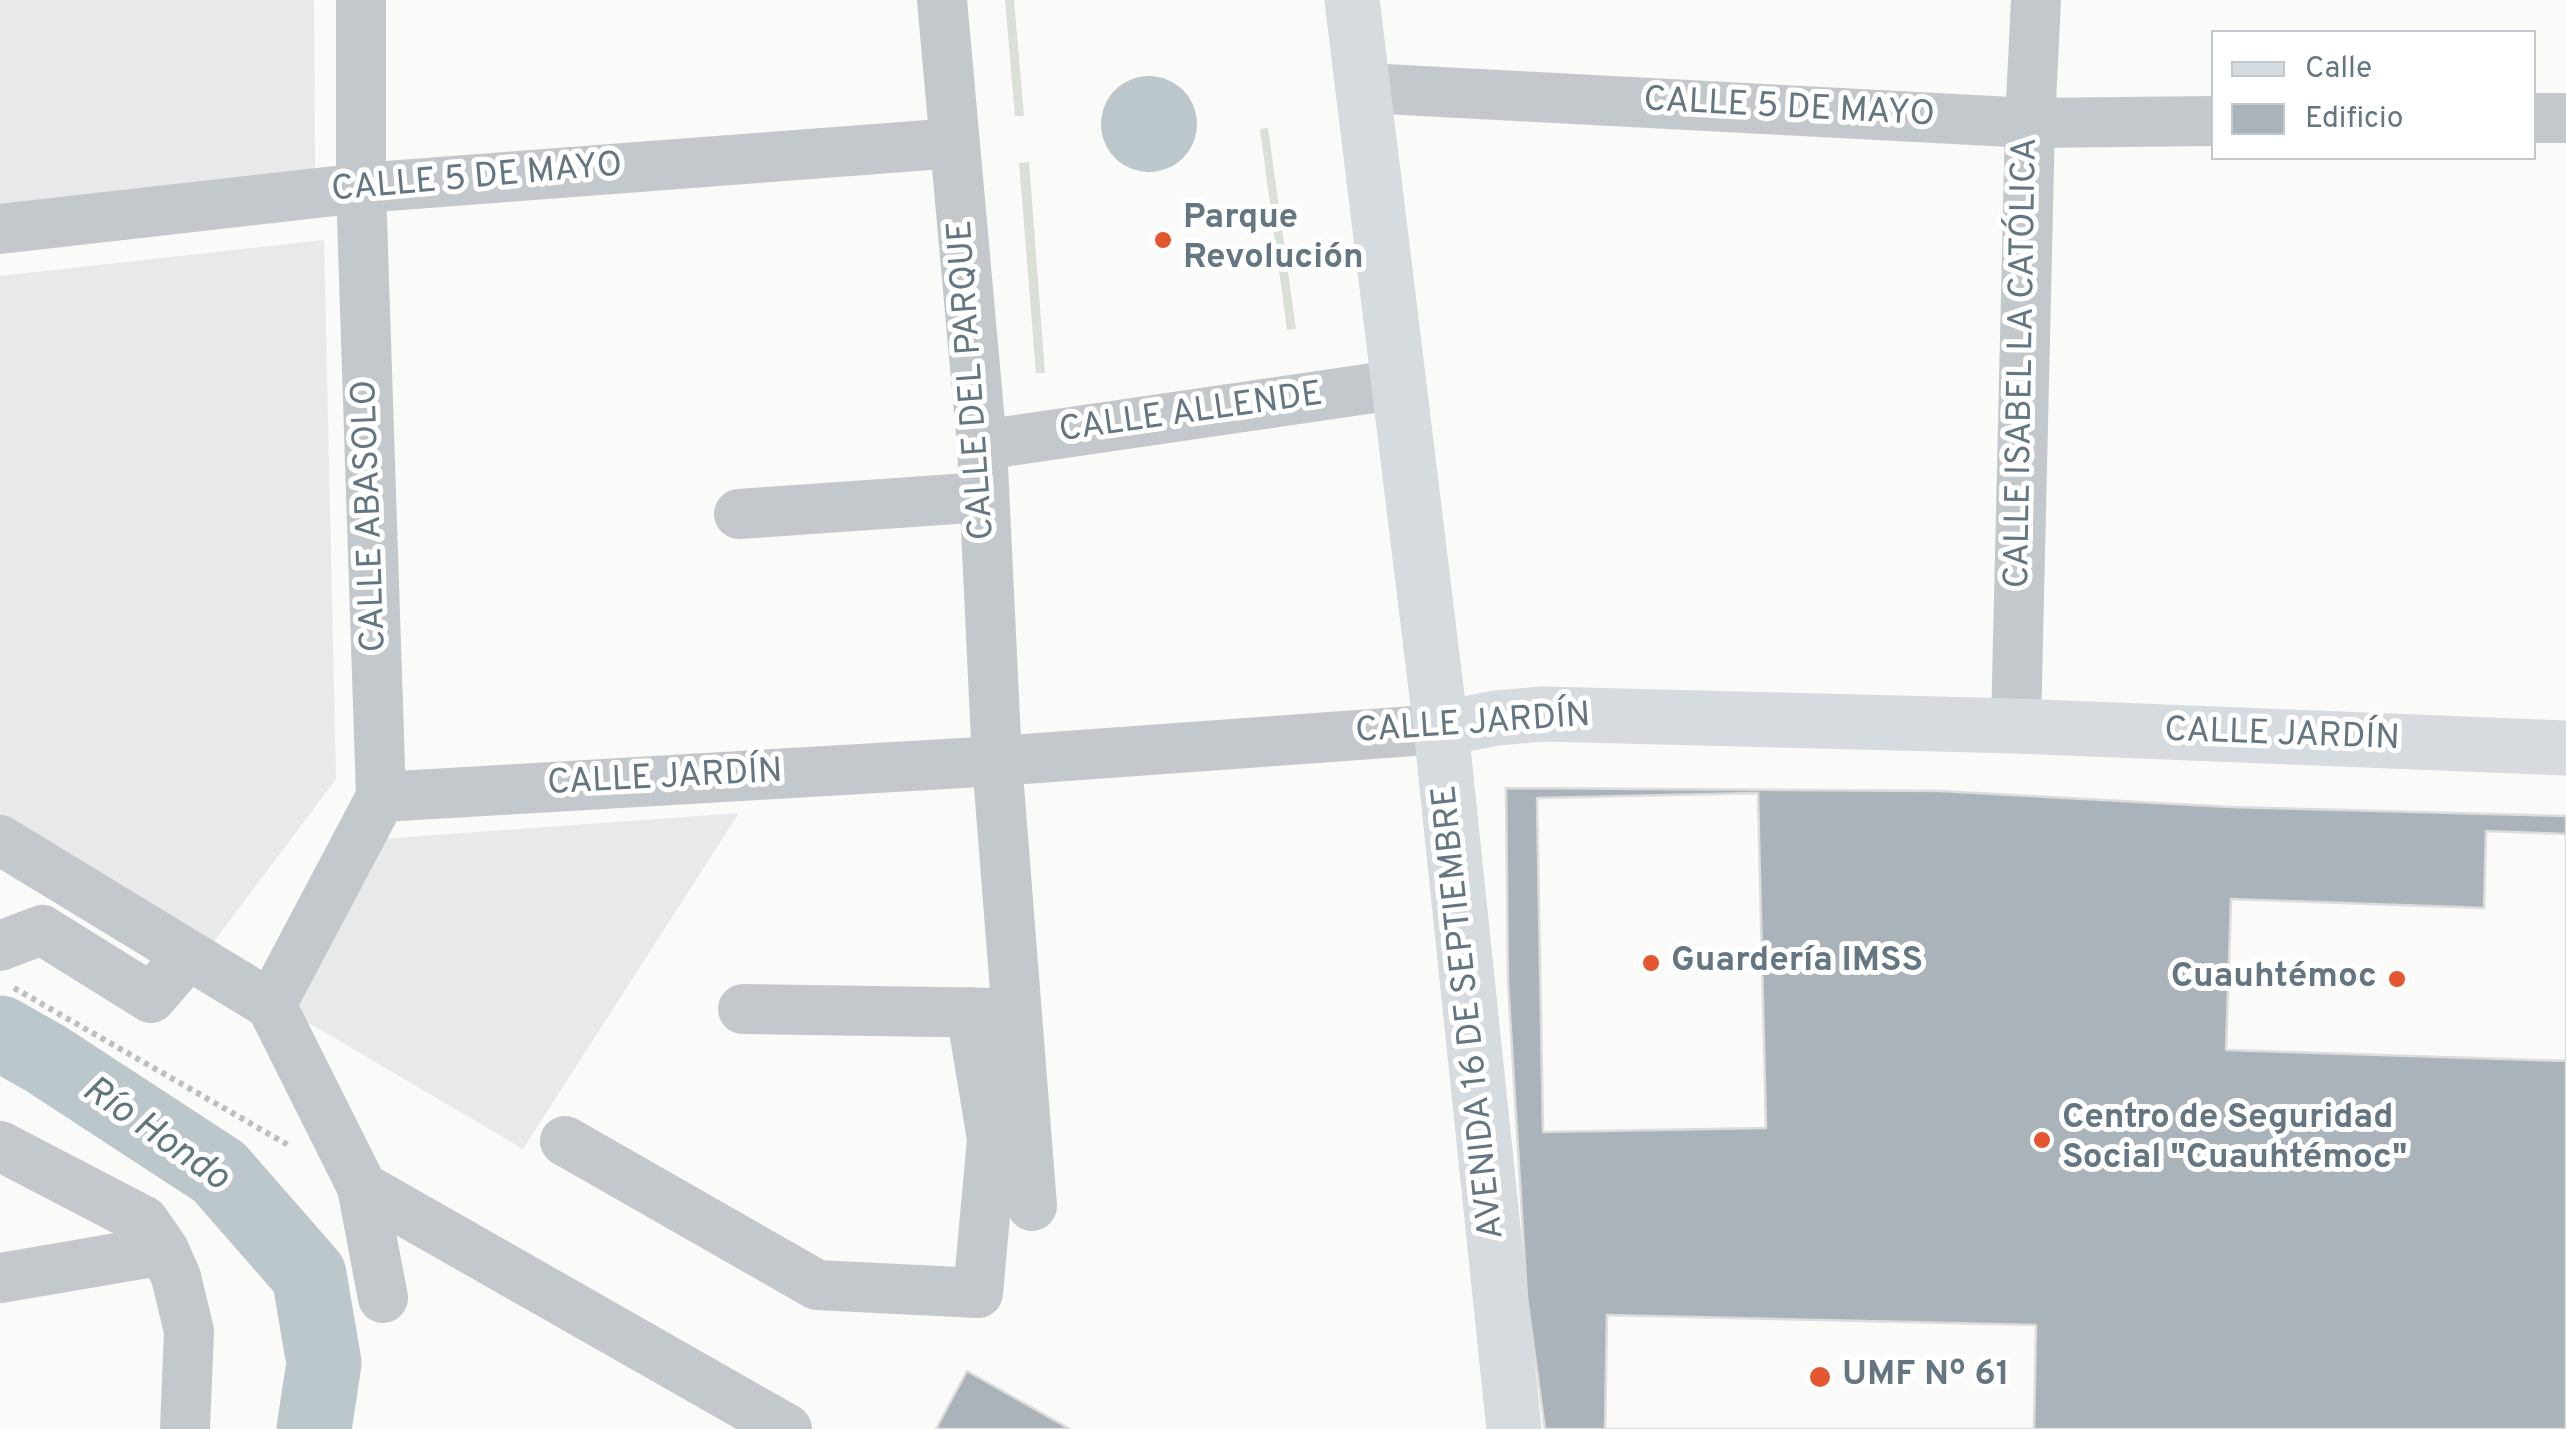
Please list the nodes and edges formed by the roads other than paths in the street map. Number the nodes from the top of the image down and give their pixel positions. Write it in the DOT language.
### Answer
graph roads {
  1 [pos="361,0"];
  2 [pos="942,0"];
  3 [pos="1352,0"];
  4 [pos="2036,0"];
  5 [pos="1365,88"];
  6 [pos="2536,118"];
  7 [pos="2566,118"];
  8 [pos="2211,121"];
  9 [pos="2030,122"];
  10 [pos="955,143"];
  11 [pos="361,188"];
  12 [pos="0,230"];
  13 [pos="1401,384"];
  14 [pos="982,445"];
  15 [pos="983,497"];
  16 [pos="739,514"];
  17 [pos="2016,726"];
  18 [pos="1441,729"];
  19 [pos="2566,748"];
  20 [pos="997,761"];
  21 [pos="381,797"];
  22 [pos="0,840"];
  23 [pos="0,946"];
  24 [pos="188,954"];
  25 [pos="270,1005"];
  26 [pos="743,1009"];
  27 [pos="994,1013"];
  28 [pos="565,1140"];
  29 [pos="0,1146"];
  30 [pos="362,1187"];
  31 [pos="1032,1206"];
  32 [pos="164,1250"];
  33 [pos="0,1278"];
  34 [pos="383,1298"];
  35 [pos="185,1429"];
  36 [pos="788,1429"];
  37 [pos="1514,1429"];
  1 -- 11 [label="street, CALLE ABASOLO"];
  2 -- 10 [label="street, CALLE DEL PARQUE"];
  3 -- 5 [label="main road, AVENIDA 16 DE SEPTIEMBRE"];
  4 -- 9 [label="street, CALLE ISABEL LA CATÓLICA"];
  5 -- 9 [label="street, CALLE 5 DE MAYO"];
  5 -- 13 [label="main road, AVENIDA 16 DE SEPTIEMBRE"];
  6 -- 7 [label="street"];
  8 -- 9 [label="street, CALLE 5 DE MAYO"];
  9 -- 17 [label="street, CALLE ISABEL LA CATÓLICA"];
  10 -- 11 [label="street, CALLE 5 DE MAYO"];
  10 -- 14 [label="street, CALLE DEL PARQUE"];
  11 -- 12 [label="street, CALLE 5 DE MAYO"];
  11 -- 21 [label="street, CALLE ABASOLO"];
  13 -- 14 [label="street, CALLE ALLENDE"];
  13 -- 18 [label="main road, AVENIDA 16 DE SEPTIEMBRE"];
  14 -- 15 [label="street, CALLE DEL PARQUE"];
  15 -- 16 [label="street"];
  15 -- 20 [label="street, CALLE DEL PARQUE"];
  17 -- 18 [label="main road, CALLE JARDÍN"];
  17 -- 19 [label="main road, CALLE JARDÍN"];
  18 -- 20 [label="street, CALLE JARDÍN"];
  18 -- 37 [label="main road, AVENIDA 16 DE SEPTIEMBRE"];
  20 -- 21 [label="street, CALLE JARDÍN"];
  20 -- 27 [label="street, CALLE DEL PARQUE"];
  21 -- 25 [label="street, CALLE ABASOLO"];
  22 -- 24 [label="street"];
  23 -- 24 [label="street"];
  24 -- 25 [label="street"];
  25 -- 30 [label="street"];
  26 -- 27 [label="street"];
  27 -- 28 [label="street"];
  27 -- 31 [label="street"];
  29 -- 32 [label="street"];
  30 -- 34 [label="street"];
  30 -- 36 [label="street"];
  32 -- 33 [label="street"];
  32 -- 35 [label="street"];
}
